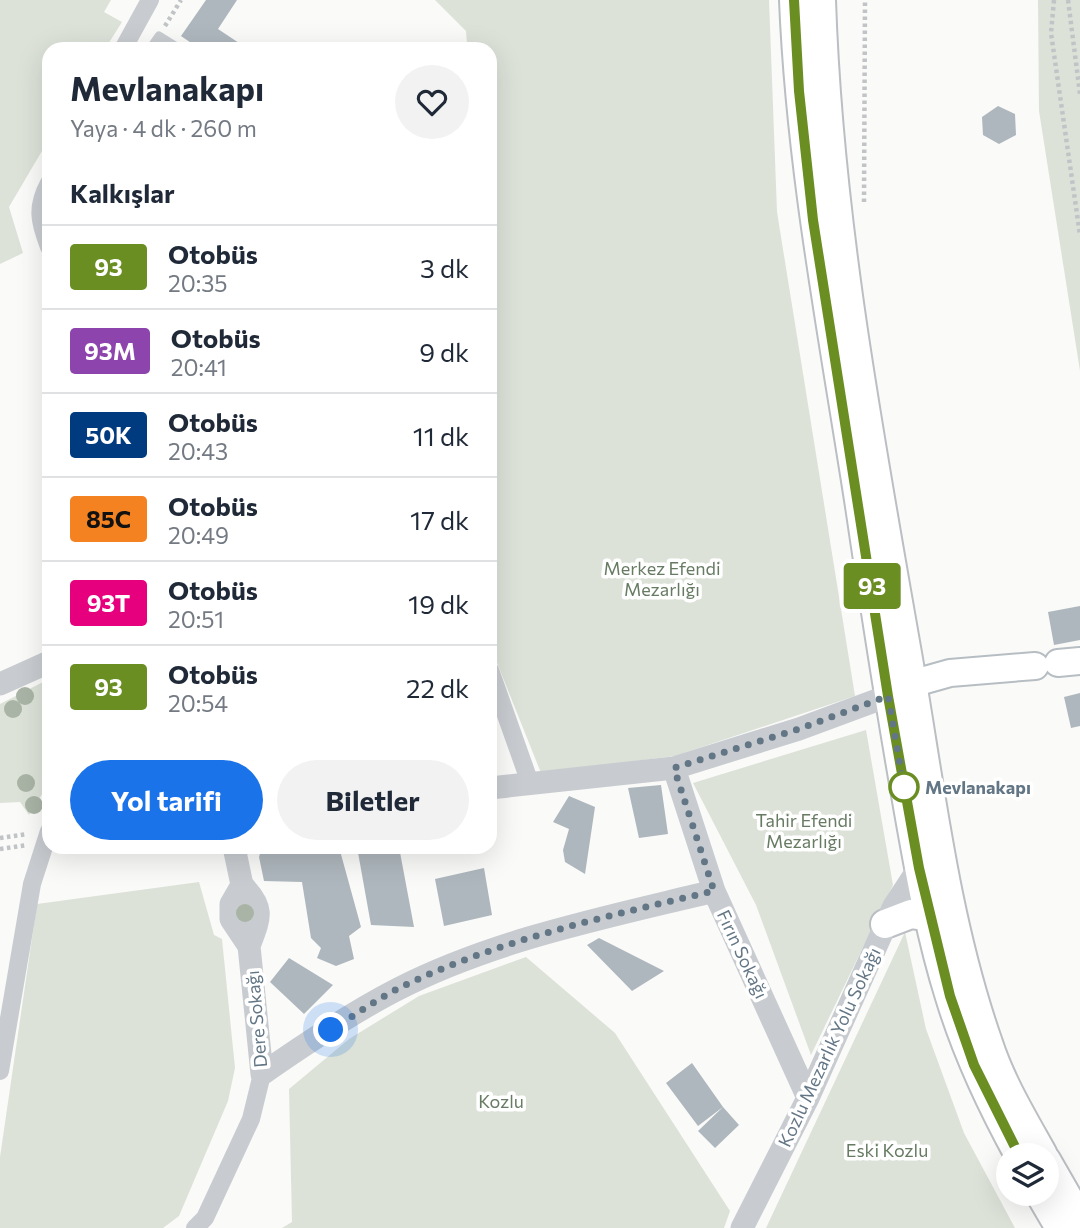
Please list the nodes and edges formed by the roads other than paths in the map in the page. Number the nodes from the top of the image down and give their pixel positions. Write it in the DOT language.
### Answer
graph roads {
  1 [pos="150,0"];
  2 [pos="794,0"];
  3 [pos="821,0"];
  4 [pos="127,42"];
  5 [pos="155,42"];
  6 [pos="169,42"];
  7 [pos="42,196"];
  8 [pos="42,228"];
  9 [pos="1057,663"];
  10 [pos="42,665"];
  11 [pos="0,684"];
  12 [pos="497,690"];
  13 [pos="900,690"];
  14 [pos="674,768"];
  15 [pos="530,783"];
  16 [pos="497,787"];
  17 [pos="42,837"];
  18 [pos="941,848"];
  19 [pos="235,854"];
  20 [pos="919,868"];
  21 [pos="714,891"];
  22 [pos="930,917"];
  23 [pos="885,924"];
  24 [pos="0,1072"];
  25 [pos="262,1074"];
  26 [pos="808,1098"];
  27 [pos="1012,1143"];
  28 [pos="1037,1143"];
  29 [pos="1059,1183"];
  30 [pos="1047,1206"];
  31 [pos="1080,1219"];
  32 [pos="195,1228"];
  33 [pos="742,1228"];
  34 [pos="1060,1228"];
  1 -- 4 [label="street"];
  2 -- 13 [label="main road"];
  3 -- 13 [label="main road"];
  5 -- 6 [label="lane"];
  7 -- 8 [label="street"];
  9 -- 13 [label="main road"];
  10 -- 11 [label="street"];
  12 -- 15 [label="street"];
  13 -- 14 [label="street"];
  13 -- 18 [label="main road"];
  13 -- 20 [label="main road"];
  14 -- 15 [label="street"];
  14 -- 21 [label="street, Fırın Sokağı"];
  15 -- 16 [label="street"];
  17 -- 24 [label="street"];
  18 -- 20 [label="main road"];
  18 -- 28 [label="main road"];
  19 -- 25 [label="street, Dere Sokağı"];
  20 -- 22 [label="main road"];
  20 -- 23 [label="street, Kozlu Mezarlık Yolu Sokağı"];
  21 -- 25 [label="street"];
  21 -- 26 [label="street, Fırın Sokağı"];
  22 -- 23 [label="main road"];
  22 -- 27 [label="main road"];
  23 -- 26 [label="street, Kozlu Mezarlık Yolu Sokağı"];
  25 -- 32 [label="street, Dere Sokağı"];
  26 -- 33 [label="street, Kozlu Mezarlık Yolu Sokağı"];
  29 -- 31 [label="main road"];
  30 -- 34 [label="main road"];
}
